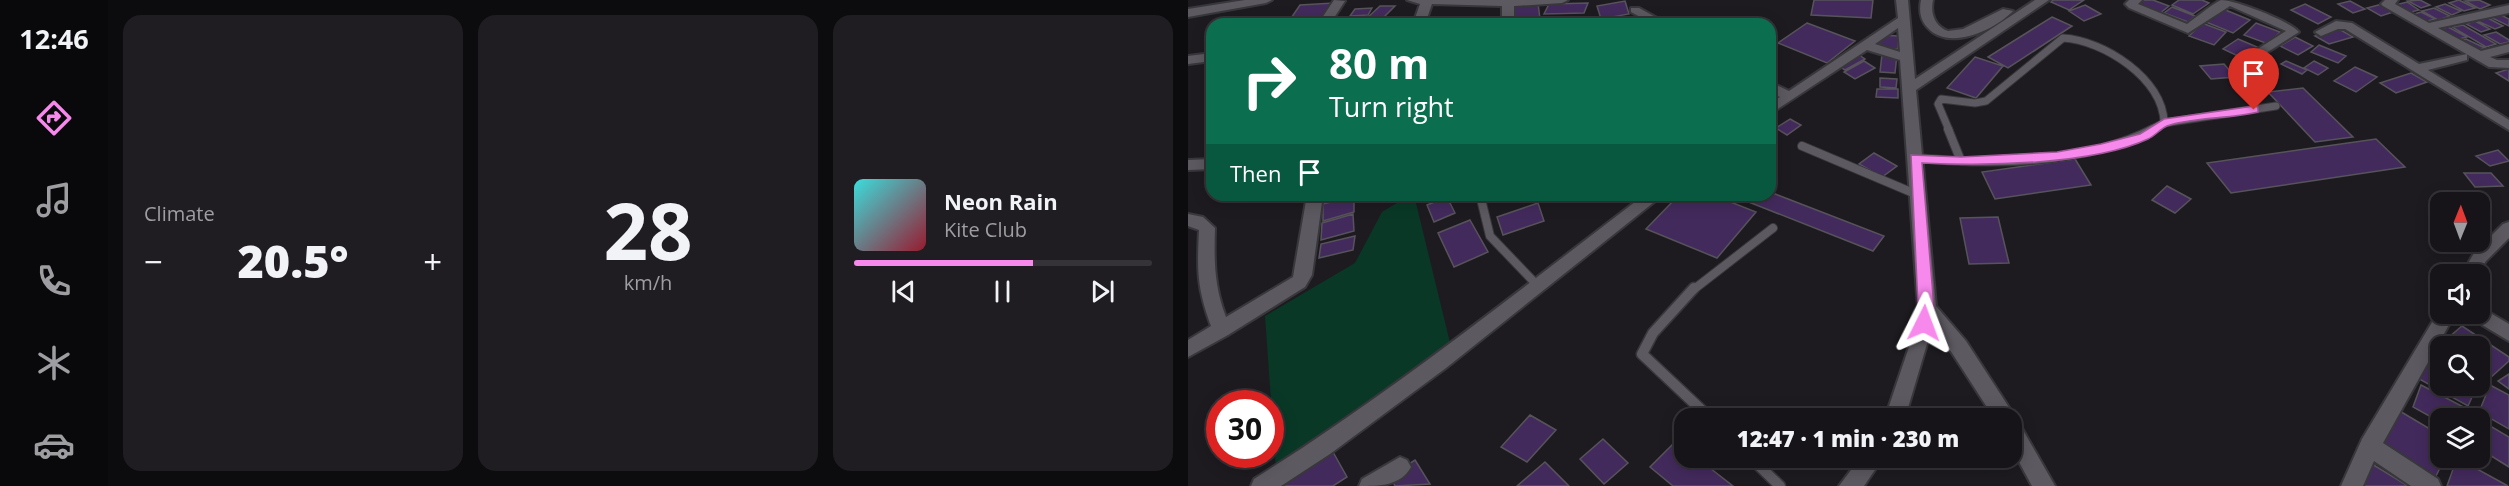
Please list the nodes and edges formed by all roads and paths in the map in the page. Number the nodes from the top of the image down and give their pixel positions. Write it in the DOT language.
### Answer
graph roads {
  1 [pos="1218,0"];
  2 [pos="1266,0"];
  3 [pos="1339,0"];
  4 [pos="1413,0"];
  5 [pos="1562,0"];
  6 [pos="2026,0"];
  7 [pos="2043,0"];
  8 [pos="2136,0"];
  9 [pos="2228,0"];
  10 [pos="2392,0"];
  11 [pos="1427,1"];
  12 [pos="1926,2"];
  13 [pos="1508,3"];
  14 [pos="1903,8"];
  15 [pos="2509,9"];
  16 [pos="1635,10"];
  17 [pos="1204,11"];
  18 [pos="1188,13"];
  19 [pos="1328,18"];
  20 [pos="1421,18"];
  21 [pos="1508,18"];
  22 [pos="1650,18"];
  23 [pos="2426,27"];
  24 [pos="2321,32"];
  25 [pos="1864,45"];
  26 [pos="2509,48"];
  27 [pos="2478,56"];
  28 [pos="2463,57"];
  29 [pos="1206,58"];
  30 [pos="1908,58"];
  31 [pos="1188,60"];
  32 [pos="2248,60"];
  33 [pos="2509,64"];
  34 [pos="2415,69"];
  35 [pos="1911,87"];
  36 [pos="1776,89"];
  37 [pos="1789,97"];
  38 [pos="1776,106"];
  39 [pos="2276,106"];
  40 [pos="2164,123"];
  41 [pos="2509,126"];
  42 [pos="1802,146"];
  43 [pos="1916,158"];
  44 [pos="1961,161"];
  45 [pos="1206,164"];
  46 [pos="1188,165"];
  47 [pos="1918,195"];
  48 [pos="1314,201"];
  49 [pos="1481,201"];
  50 [pos="1647,201"];
  51 [pos="1188,220"];
  52 [pos="1773,228"];
  53 [pos="2509,228"];
  54 [pos="2476,264"];
  55 [pos="1537,285"];
  56 [pos="1927,308"];
  57 [pos="2490,321"];
  58 [pos="2440,324"];
  59 [pos="1222,330"];
  60 [pos="2509,333"];
  61 [pos="1188,349"];
  62 [pos="1699,408"];
  63 [pos="1898,408"];
  64 [pos="1999,408"];
  65 [pos="2369,446"];
  66 [pos="2022,448"];
  67 [pos="1400,467"];
  68 [pos="1761,468"];
  69 [pos="1865,468"];
  70 [pos="1262,486"];
  71 [pos="1370,486"];
  72 [pos="1780,486"];
  73 [pos="1850,486"];
  74 [pos="2044,486"];
  75 [pos="2352,486"];
  76 [pos="2430,486"];
  1 -- 17 [label="street"];
  2 -- 17 [label="street"];
  3 -- 19 [label="street"];
  4 -- 11 [label="street"];
  5 -- 13 [label="street"];
  6 -- 12 [label="street"];
  7 -- 35 [label="street"];
  8 -- 9 [label="street"];
  9 -- 32 [label="street"];
  10 -- 23 [label="street"];
  11 -- 13 [label="street"];
  11 -- 20 [label="street"];
  12 -- 14 [label="street"];
  13 -- 21 [label="street"];
  14 -- 25 [label="street"];
  14 -- 30 [label="street"];
  15 -- 23 [label="street"];
  16 -- 22 [label="street"];
  17 -- 18 [label="street"];
  23 -- 27 [label="street"];
  24 -- 34 [label="street"];
  25 -- 30 [label="street"];
  25 -- 37 [label="street"];
  26 -- 27 [label="street"];
  27 -- 33 [label="street"];
  28 -- 34 [label="street"];
  29 -- 31 [label="street"];
  30 -- 35 [label="street"];
  34 -- 41 [label="street"];
  35 -- 43 [label="street"];
  36 -- 37 [label="street"];
  37 -- 38 [label="street"];
  39 -- 40 [label="lane"];
  40 -- 44 [label="lane"];
  40 -- 44 [label="lane"];
  42 -- 47 [label="lane"];
  43 -- 44 [label="lane"];
  43 -- 47 [label="street"];
  45 -- 46 [label="street"];
  47 -- 56 [label="street"];
  48 -- 59 [label="street"];
  49 -- 55 [label="lane"];
  50 -- 55 [label="street"];
  51 -- 59 [label="street"];
  52 -- 62 [label="lane"];
  53 -- 54 [label="street"];
  55 -- 70 [label="street"];
  56 -- 63 [label="street"];
  56 -- 64 [label="street"];
  57 -- 60 [label="street"];
  58 -- 65 [label="street"];
  59 -- 61 [label="street"];
  65 -- 75 [label="street"];
  65 -- 76 [label="street"];
  66 -- 74 [label="street"];
  67 -- 71 [label="street"];
  68 -- 72 [label="lane"];
  69 -- 73 [label="street"];
}
